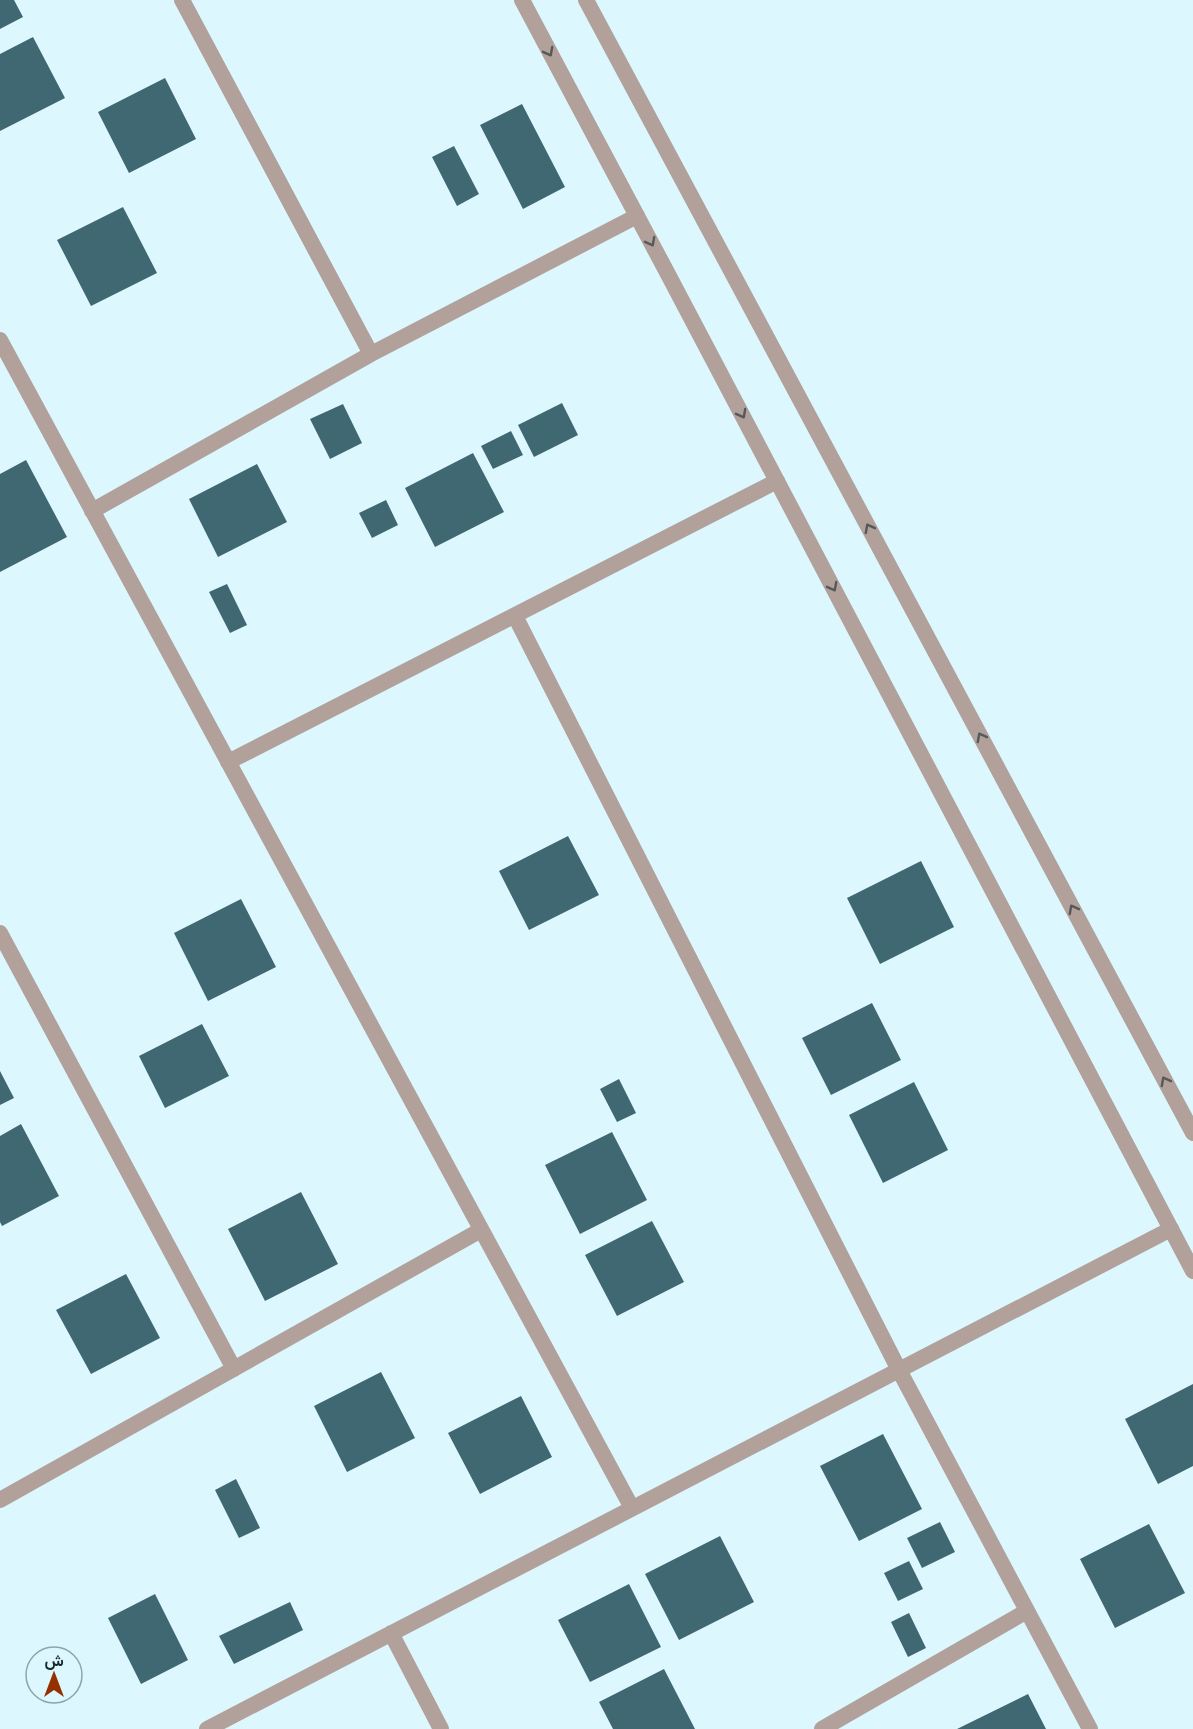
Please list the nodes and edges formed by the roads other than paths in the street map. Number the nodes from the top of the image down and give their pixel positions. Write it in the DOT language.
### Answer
graph roads {
  1 [pos="182,0"];
  2 [pos="522,0"];
  3 [pos="586,0"];
  4 [pos="637,216"];
  5 [pos="0,340"];
  6 [pos="371,354"];
  7 [pos="777,481"];
  8 [pos="92,511"];
  9 [pos="515,616"];
  10 [pos="228,762"];
  11 [pos="0,933"];
  12 [pos="1193,1133"];
  13 [pos="1171,1229"];
  14 [pos="481,1230"];
  15 [pos="1193,1270"];
  16 [pos="234,1369"];
  17 [pos="900,1370"];
  18 [pos="0,1500"];
  19 [pos="632,1508"];
  20 [pos="1027,1611"];
  21 [pos="391,1633"];
  22 [pos="207,1729"];
  23 [pos="441,1729"];
  24 [pos="822,1729"];
  25 [pos="1090,1729"];
  1 -- 6 [label="street"];
  2 -- 4 [label="street, one-way"];
  12 -- 3 [label="street, one-way"];
  4 -- 6 [label="street"];
  4 -- 7 [label="street, one-way"];
  5 -- 8 [label="street"];
  6 -- 8 [label="street"];
  7 -- 9 [label="street"];
  7 -- 13 [label="street, one-way"];
  8 -- 10 [label="street"];
  9 -- 10 [label="street"];
  9 -- 17 [label="street"];
  10 -- 14 [label="street"];
  11 -- 16 [label="street"];
  13 -- 15 [label="street"];
  13 -- 17 [label="street"];
  14 -- 16 [label="street"];
  14 -- 19 [label="street"];
  16 -- 18 [label="street"];
  17 -- 19 [label="street"];
  17 -- 20 [label="street"];
  19 -- 21 [label="street"];
  20 -- 24 [label="street"];
  20 -- 25 [label="street"];
  21 -- 22 [label="street"];
  21 -- 23 [label="street"];
}
